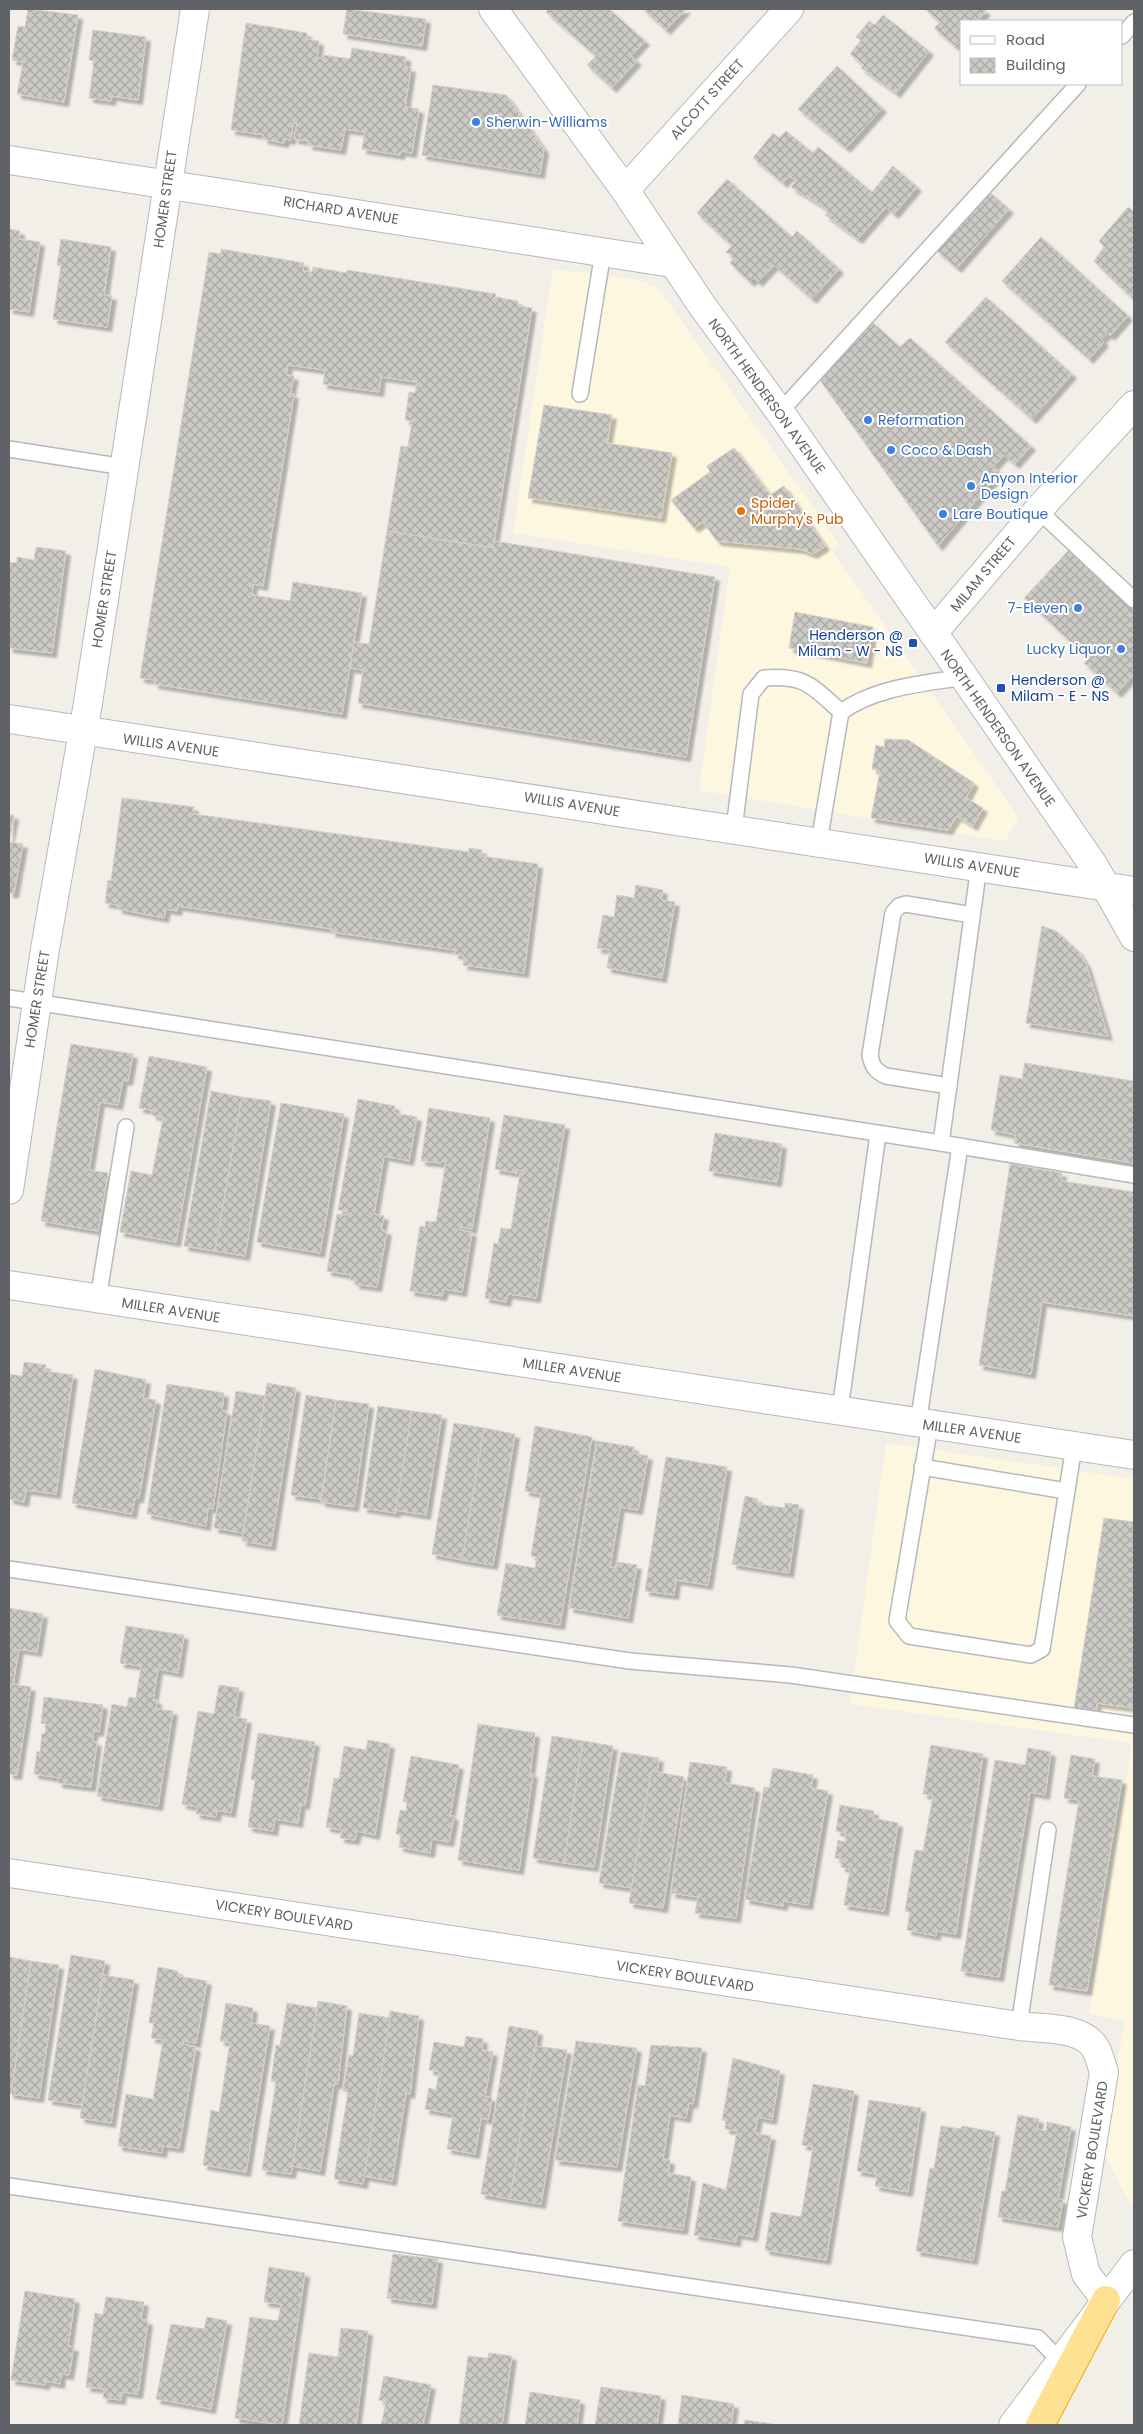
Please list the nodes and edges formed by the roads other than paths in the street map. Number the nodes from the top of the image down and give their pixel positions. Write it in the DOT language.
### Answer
graph roads {
  1 [pos="195,9"];
  2 [pos="493,9"];
  3 [pos="789,9"];
  4 [pos="1134,22"];
  5 [pos="1123,35"];
  6 [pos="1077,85"];
  7 [pos="9,160"];
  8 [pos="168,184"];
  9 [pos="625,190"];
  10 [pos="603,252"];
  11 [pos="672,263"];
  12 [pos="580,394"];
  13 [pos="1134,405"];
  14 [pos="780,412"];
  15 [pos="9,449"];
  16 [pos="124,467"];
  17 [pos="1038,510"];
  18 [pos="1134,600"];
  19 [pos="933,633"];
  20 [pos="964,677"];
  21 [pos="841,712"];
  22 [pos="9,720"];
  23 [pos="83,731"];
  24 [pos="734,829"];
  25 [pos="819,842"];
  26 [pos="979,866"];
  27 [pos="1107,887"];
  28 [pos="1134,891"];
  29 [pos="972,915"];
  30 [pos="1134,937"];
  31 [pos="9,998"];
  32 [pos="37,1002"];
  33 [pos="949,1086"];
  34 [pos="126,1127"];
  35 [pos="878,1134"];
  36 [pos="941,1142"];
  37 [pos="960,1146"];
  38 [pos="1134,1175"];
  39 [pos="9,1190"];
  40 [pos="9,1285"];
  41 [pos="98,1298"];
  42 [pos="840,1410"];
  43 [pos="924,1424"];
  44 [pos="1074,1446"];
  45 [pos="1134,1455"];
  46 [pos="922,1467"];
  47 [pos="1066,1491"];
  48 [pos="9,1569"];
  49 [pos="1134,1725"];
  50 [pos="1048,1830"];
  51 [pos="9,1873"];
  52 [pos="1019,2026"];
  53 [pos="9,2186"];
  54 [pos="1134,2264"];
  55 [pos="1106,2300"];
  56 [pos="1060,2361"];
  57 [pos="1013,2425"];
  58 [pos="1040,2425"];
  1 -- 8 [label="street, HOMER STREET"];
  2 -- 9 [label="street, NORTH HENDERSON AVENUE"];
  3 -- 9 [label="street, ALCOTT STREET"];
  4 -- 5 [label="lane"];
  6 -- 14 [label="lane"];
  7 -- 8 [label="street, RICHARD AVENUE"];
  8 -- 10 [label="street, RICHARD AVENUE"];
  8 -- 16 [label="street, HOMER STREET"];
  9 -- 11 [label="street, NORTH HENDERSON AVENUE"];
  10 -- 11 [label="street, RICHARD AVENUE"];
  10 -- 12 [label="lane"];
  11 -- 14 [label="street, NORTH HENDERSON AVENUE"];
  13 -- 17 [label="street, MILAM STREET"];
  14 -- 19 [label="street, NORTH HENDERSON AVENUE"];
  15 -- 16 [label="lane"];
  16 -- 23 [label="street, HOMER STREET"];
  17 -- 18 [label="lane"];
  17 -- 19 [label="street, MILAM STREET"];
  19 -- 20 [label="street, NORTH HENDERSON AVENUE"];
  20 -- 21 [label="lane"];
  20 -- 27 [label="street, NORTH HENDERSON AVENUE"];
  21 -- 24 [label="lane"];
  21 -- 25 [label="lane"];
  22 -- 23 [label="street, WILLIS AVENUE"];
  23 -- 24 [label="street, WILLIS AVENUE"];
  23 -- 32 [label="street, HOMER STREET"];
  24 -- 25 [label="street, WILLIS AVENUE"];
  25 -- 26 [label="street, WILLIS AVENUE"];
  26 -- 27 [label="street, WILLIS AVENUE"];
  26 -- 29 [label="lane"];
  27 -- 28 [label="street, WILLIS AVENUE"];
  27 -- 30 [label="street, NORTH HENDERSON AVENUE"];
  29 -- 33 [label="lane"];
  29 -- 33 [label="lane"];
  31 -- 32 [label="lane"];
  32 -- 35 [label="lane"];
  32 -- 39 [label="street, HOMER STREET"];
  33 -- 36 [label="lane"];
  34 -- 41 [label="lane"];
  35 -- 36 [label="lane"];
  35 -- 42 [label="lane"];
  36 -- 37 [label="lane"];
  37 -- 38 [label="lane"];
  37 -- 43 [label="lane"];
  40 -- 41 [label="street, MILLER AVENUE"];
  41 -- 42 [label="street, MILLER AVENUE"];
  42 -- 43 [label="street, MILLER AVENUE"];
  43 -- 44 [label="street, MILLER AVENUE"];
  43 -- 46 [label="lane"];
  44 -- 45 [label="street, MILLER AVENUE"];
  44 -- 47 [label="lane"];
  46 -- 47 [label="lane"];
  46 -- 47 [label="lane"];
  48 -- 49 [label="lane"];
  50 -- 52 [label="lane"];
  51 -- 52 [label="street, VICKERY BOULEVARD"];
  52 -- 55 [label="street, VICKERY BOULEVARD"];
  53 -- 56 [label="lane"];
  54 -- 55 [label="street"];
  55 -- 56 [label="street"];
  55 -- 58 [label="highway"];
  56 -- 57 [label="street"];
}
